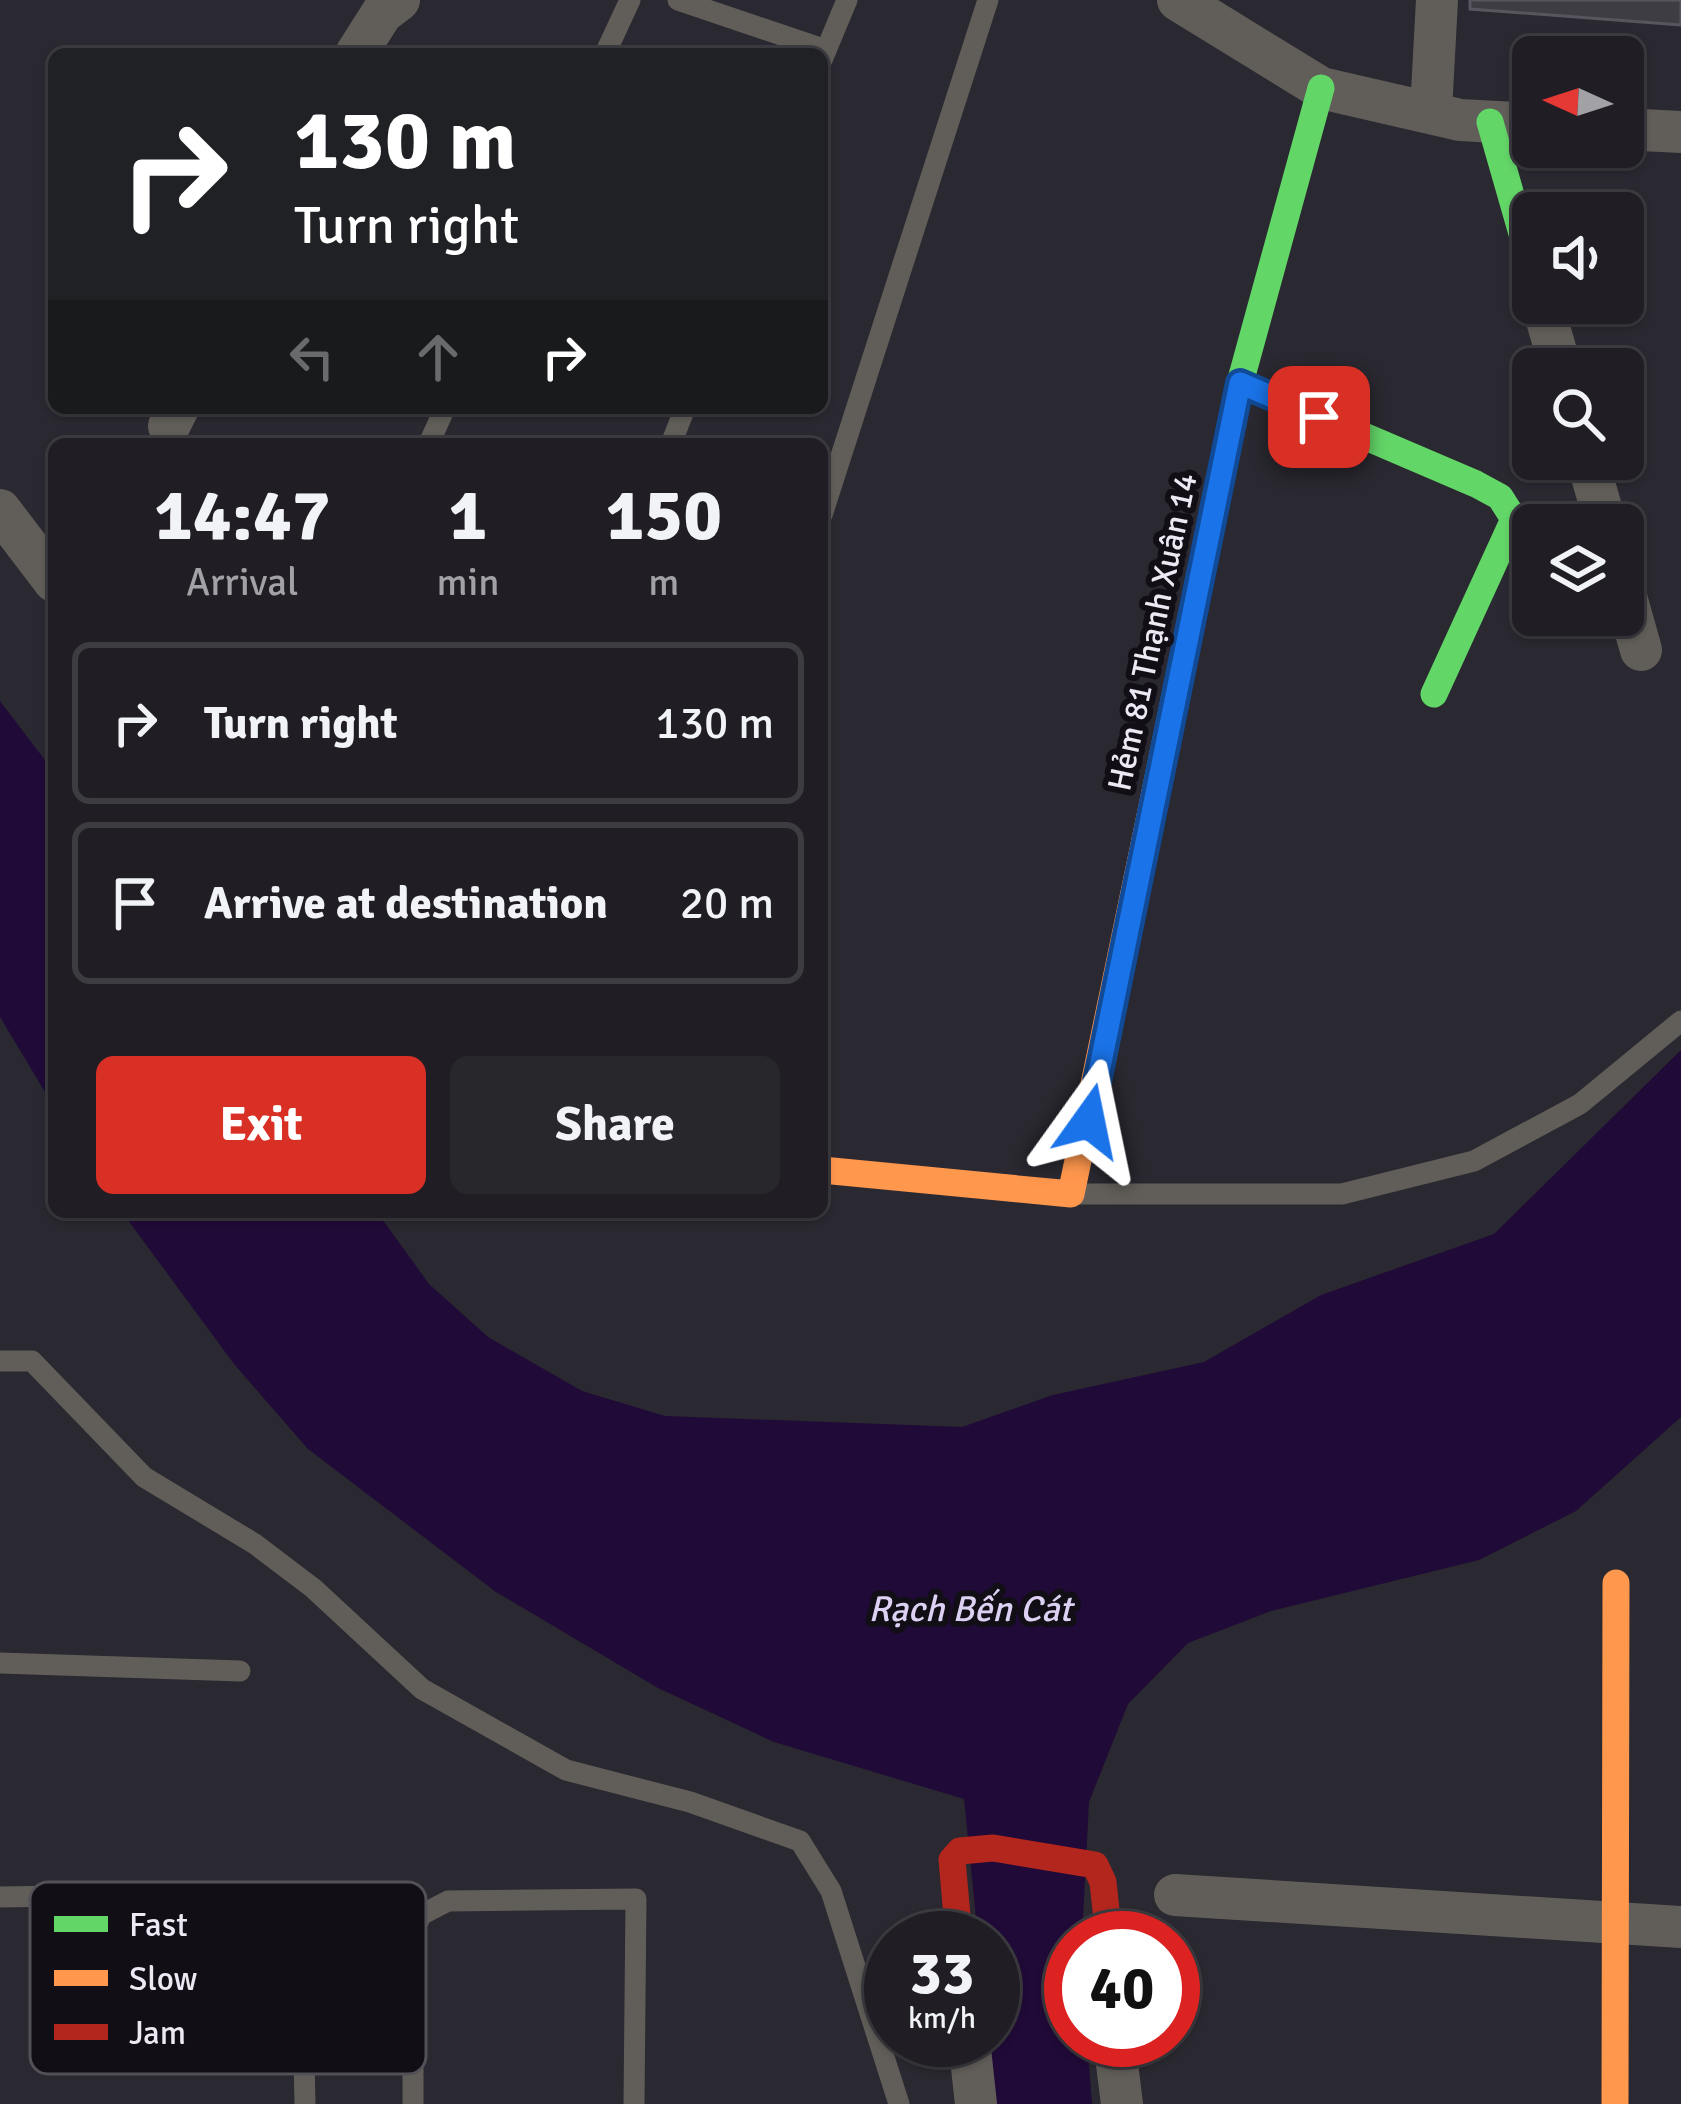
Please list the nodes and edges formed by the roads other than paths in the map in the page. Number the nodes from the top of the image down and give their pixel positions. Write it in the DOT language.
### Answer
graph roads {
  1 [pos="630,0"];
  2 [pos="678,0"];
  3 [pos="847,0"];
  4 [pos="988,0"];
  5 [pos="1178,0"];
  6 [pos="1437,0"];
  7 [pos="383,4"];
  8 [pos="359,48"];
  9 [pos="608,48"];
  10 [pos="805,48"];
  11 [pos="827,48"];
  12 [pos="1321,88"];
  13 [pos="1431,111"];
  14 [pos="1490,122"];
  15 [pos="1512,123"];
  16 [pos="1644,130"];
  17 [pos="1681,132"];
  18 [pos="1512,199"];
  19 [pos="1240,383"];
  20 [pos="828,496"];
  21 [pos="0,510"];
  22 [pos="48,573"];
  23 [pos="1637,636"];
  24 [pos="1641,650"];
  25 [pos="1434,694"];
  26 [pos="1681,1021"];
  27 [pos="828,1171"];
  28 [pos="1071,1194"];
  29 [pos="0,1361"];
  30 [pos="1616,1583"];
  31 [pos="0,1663"];
  32 [pos="240,1671"];
  33 [pos="1175,1894"];
  34 [pos="0,1897"];
  35 [pos="30,1897"];
  36 [pos="957,1911"];
  37 [pos="1106,1911"];
  38 [pos="426,1912"];
  39 [pos="1616,1925"];
  40 [pos="1681,1927"];
  41 [pos="972,2067"];
  42 [pos="1117,2067"];
  43 [pos="304,2074"];
  44 [pos="305,2104"];
  45 [pos="634,2104"];
  46 [pos="899,2104"];
  47 [pos="976,2104"];
  48 [pos="1122,2104"];
  49 [pos="1615,2104"];
  1 -- 9 [label="lane"];
  2 -- 10 [label="lane"];
  3 -- 11 [label="lane"];
  4 -- 20 [label="lane"];
  5 -- 12 [label="street"];
  6 -- 13 [label="street"];
  7 -- 8 [label="street"];
  12 -- 13 [label="street"];
  12 -- 19 [label="street, Hẻm 81 Thạnh Xuân 14"];
  13 -- 14 [label="street"];
  14 -- 15 [label="street"];
  14 -- 18 [label="street"];
  16 -- 17 [label="street"];
  19 -- 25 [label="street"];
  19 -- 28 [label="street, Hẻm 81 Thạnh Xuân 14"];
  21 -- 22 [label="street"];
  23 -- 24 [label="street"];
  26 -- 28 [label="lane"];
  27 -- 28 [label="street"];
  29 -- 46 [label="lane"];
  30 -- 39 [label="street"];
  31 -- 32 [label="lane"];
  33 -- 39 [label="street"];
  34 -- 35 [label="lane"];
  36 -- 37 [label="street"];
  38 -- 45 [label="lane"];
  39 -- 40 [label="street"];
  39 -- 49 [label="street"];
  41 -- 47 [label="street"];
  42 -- 48 [label="street"];
  43 -- 44 [label="lane"];
}
